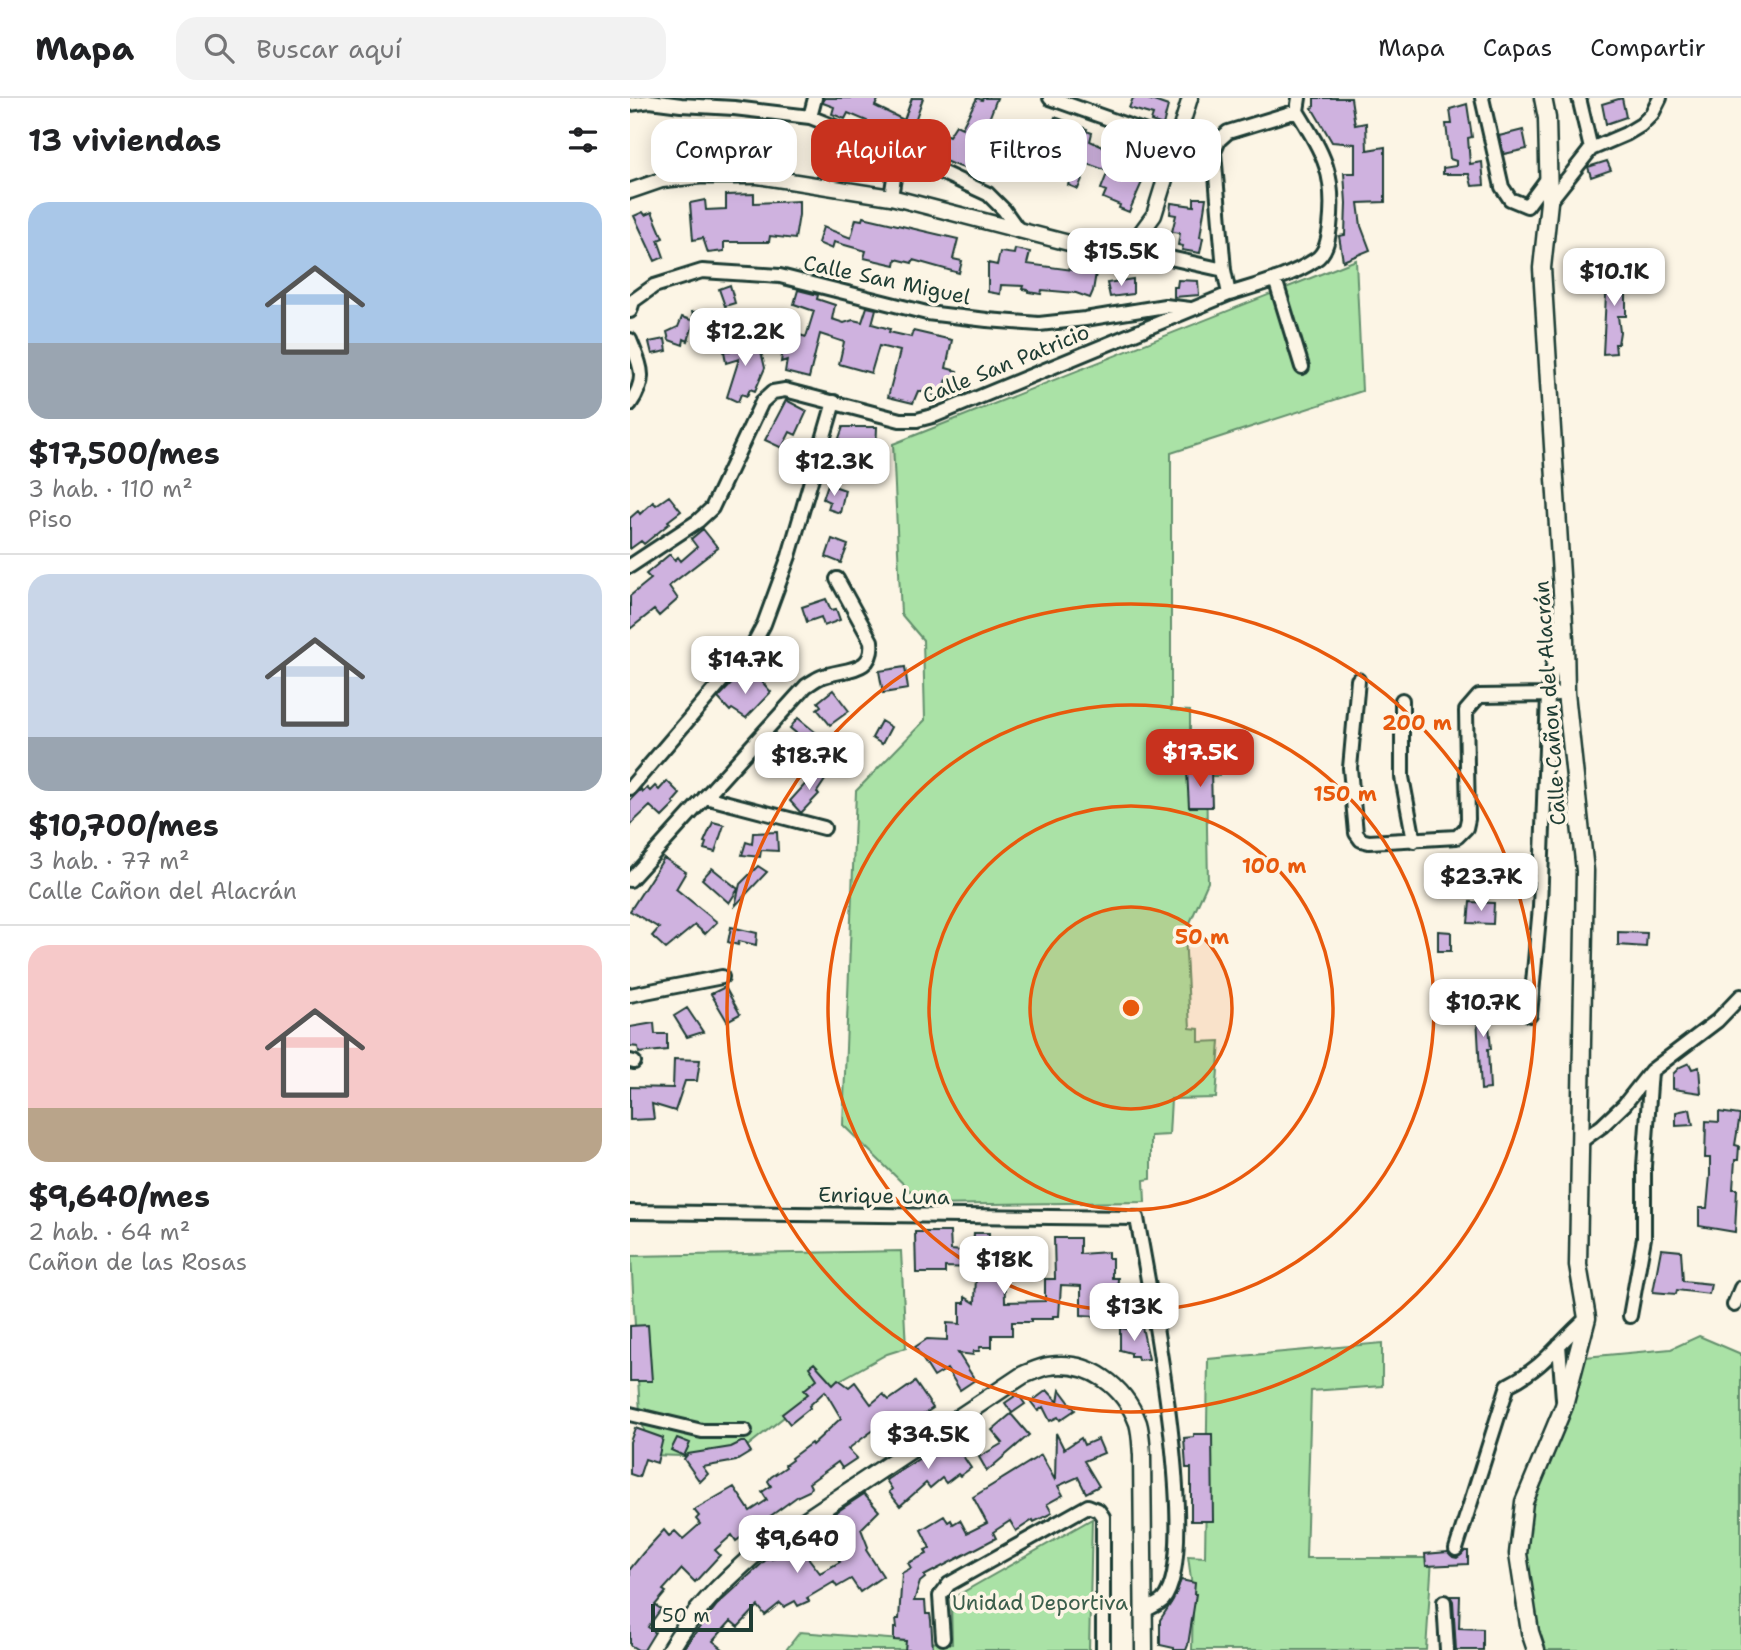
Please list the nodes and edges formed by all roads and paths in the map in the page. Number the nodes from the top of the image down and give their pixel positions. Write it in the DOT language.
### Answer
graph roads {
  1 [pos="816,98"];
  2 [pos="1050,98"];
  3 [pos="1190,98"];
  4 [pos="1482,98"];
  5 [pos="1543,98"];
  6 [pos="1579,98"];
  7 [pos="1660,98"];
  8 [pos="630,104"];
  9 [pos="1298,105"];
  10 [pos="810,117"];
  11 [pos="815,119"];
  12 [pos="1108,119"];
  13 [pos="1184,119"];
  14 [pos="1591,149"];
  15 [pos="951,177"];
  16 [pos="1547,179"];
  17 [pos="893,182"];
  18 [pos="1165,182"];
  19 [pos="630,191"];
  20 [pos="891,197"];
  21 [pos="1549,202"];
  22 [pos="1019,231"];
  23 [pos="1129,249"];
  24 [pos="1224,270"];
  25 [pos="1275,279"];
  26 [pos="1229,294"];
  27 [pos="1191,309"];
  28 [pos="630,311"];
  29 [pos="630,340"];
  30 [pos="1302,367"];
  31 [pos="834,402"];
  32 [pos="630,404"];
  33 [pos="630,566"];
  34 [pos="837,579"];
  35 [pos="1565,640"];
  36 [pos="1358,680"];
  37 [pos="1566,693"];
  38 [pos="1548,695"];
  39 [pos="1402,700"];
  40 [pos="630,788"];
  41 [pos="705,797"];
  42 [pos="824,828"];
  43 [pos="1414,841"];
  44 [pos="630,880"];
  45 [pos="722,977"];
  46 [pos="630,995"];
  47 [pos="1741,996"];
  48 [pos="1530,1015"];
  49 [pos="1651,1071"];
  50 [pos="1580,1142"];
  51 [pos="630,1212"];
  52 [pos="1741,1288"];
  53 [pos="1734,1305"];
  54 [pos="1630,1316"];
  55 [pos="1587,1318"];
  56 [pos="1559,1345"];
  57 [pos="1564,1406"];
  58 [pos="630,1414"];
  59 [pos="744,1431"];
  60 [pos="1456,1549"];
  61 [pos="1444,1602"];
  62 [pos="1144,1611"];
  63 [pos="943,1638"];
  64 [pos="670,1650"];
  65 [pos="1103,1650"];
  66 [pos="1144,1650"];
  67 [pos="1447,1650"];
  68 [pos="1536,1650"];
  1 -- 10 [label="street"];
  2 -- 12 [label="street"];
  3 -- 13 [label="street"];
  4 -- 16 [label="street"];
  5 -- 16 [label="main road, Calle Cañon del Alacrán"];
  6 -- 14 [label="street"];
  7 -- 14 [label="street"];
  8 -- 10 [label="street"];
  9 -- 24 [label="street, Calle San Patricio"];
  9 -- 25 [label="street, Calle San Patricio"];
  10 -- 11 [label="street"];
  14 -- 21 [label="street"];
  15 -- 22 [label="street"];
  16 -- 21 [label="main road, Calle Cañon del Alacrán"];
  17 -- 20 [label="street"];
  18 -- 23 [label="street"];
  19 -- 20 [label="street"];
  20 -- 22 [label="street"];
  21 -- 35 [label="main road, Calle Cañon del Alacrán"];
  22 -- 23 [label="street"];
  23 -- 24 [label="street"];
  24 -- 26 [label="street, Calle San Patricio"];
  25 -- 26 [label="street, Calle San Patricio"];
  25 -- 30 [label="street"];
  26 -- 27 [label="street, Calle San Patricio"];
  27 -- 28 [label="street, Calle San Miguel"];
  27 -- 31 [label="street, Calle San Patricio"];
  29 -- 32 [label="street"];
  31 -- 33 [label="street, Calle San Patricio"];
  31 -- 40 [label="street"];
  34 -- 41 [label="street"];
  35 -- 37 [label="main road, Calle Cañon del Alacrán"];
  35 -- 38 [label="street"];
  36 -- 43 [label="street"];
  37 -- 38 [label="street"];
  37 -- 50 [label="main road, Calle Cañon del Alacrán"];
  38 -- 43 [label="street"];
  38 -- 48 [label="street"];
  39 -- 43 [label="street"];
  41 -- 42 [label="street"];
  41 -- 44 [label="street"];
  45 -- 46 [label="street"];
  47 -- 49 [label="street"];
  49 -- 50 [label="street"];
  49 -- 54 [label="street"];
  50 -- 55 [label="main road, Calle Cañon del Alacrán"];
  51 -- 62 [label="street, Enrique Luna"];
  52 -- 53 [label="street"];
  55 -- 56 [label="street"];
  55 -- 57 [label="main road, Calle Cañon del Alacrán"];
  56 -- 57 [label="street"];
  56 -- 60 [label="street"];
  57 -- 68 [label="main road, Calle Cañon del Alacrán"];
  58 -- 59 [label="street"];
  61 -- 67 [label="street"];
  62 -- 64 [label="main road"];
  62 -- 66 [label="main road"];
  63 -- 65 [label="street"];
}
